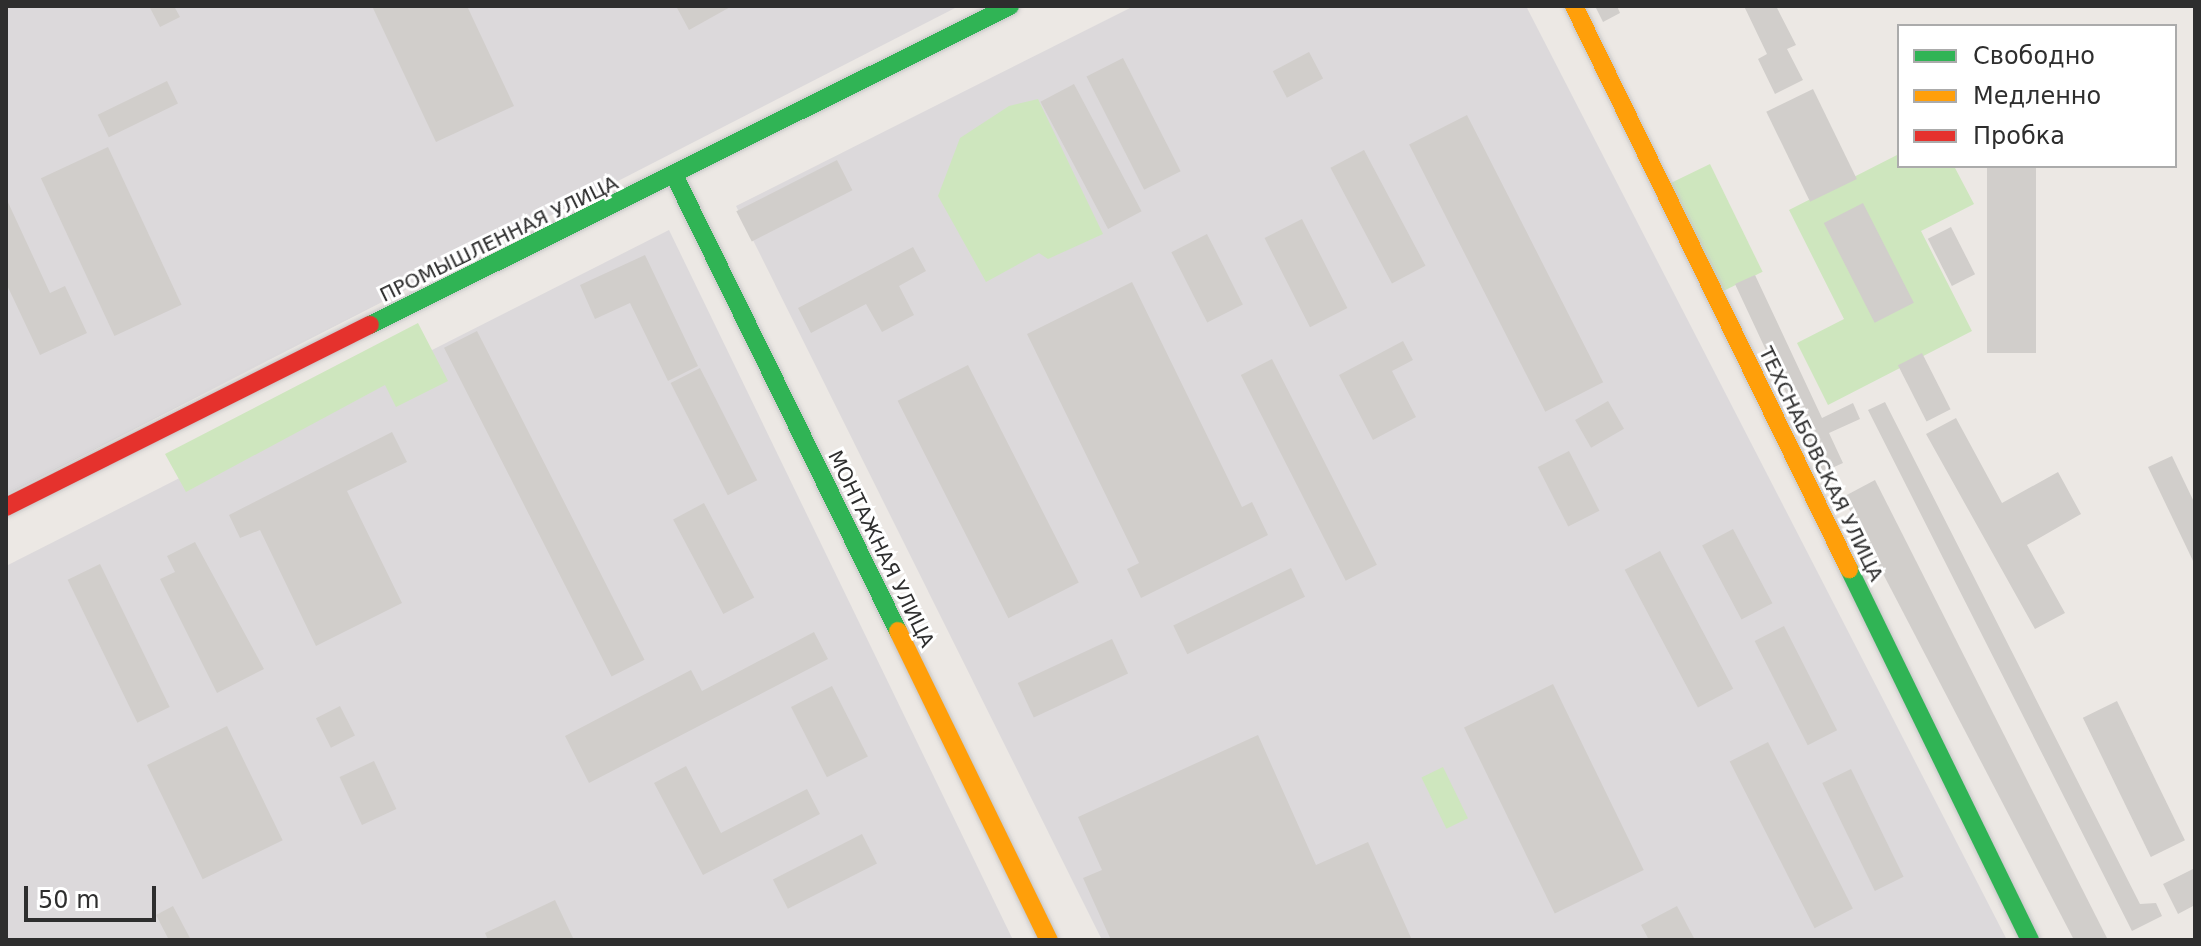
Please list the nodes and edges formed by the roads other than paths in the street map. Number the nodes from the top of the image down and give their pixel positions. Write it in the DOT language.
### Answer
graph roads {
  1 [pos="1010,6"];
  2 [pos="1574,6"];
  3 [pos="675,177"];
  4 [pos="6,507"];
  5 [pos="1049,940"];
  6 [pos="2030,940"];
  1 -- 3 [label="street, ПРОМЫШЛЕННАЯ УЛИЦА"];
  2 -- 6 [label="street, ТЕХСНАБОВСКАЯ УЛИЦА"];
  3 -- 4 [label="street, ПРОМЫШЛЕННАЯ УЛИЦА"];
  3 -- 5 [label="street, МОНТАЖНАЯ УЛИЦА"];
}
